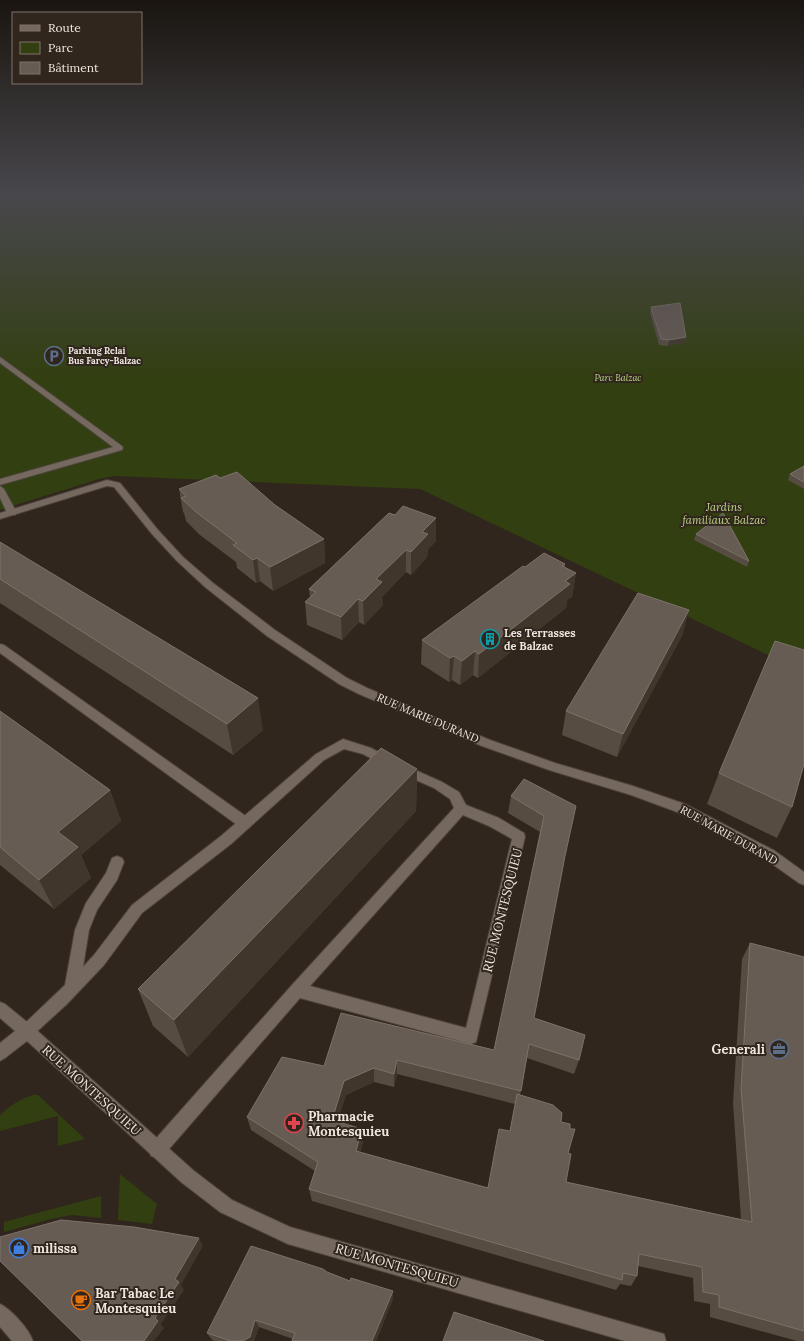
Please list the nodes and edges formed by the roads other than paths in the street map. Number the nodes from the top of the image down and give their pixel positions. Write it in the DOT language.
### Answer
graph roads {
  1 [pos="0,359"];
  2 [pos="0,482"];
  3 [pos="0,489"];
  4 [pos="12,513"];
  5 [pos="0,516"];
  6 [pos="0,648"];
  7 [pos="461,809"];
  8 [pos="245,823"];
  9 [pos="117,862"];
  10 [pos="804,879"];
  11 [pos="72,988"];
  12 [pos="297,990"];
  13 [pos="0,1009"];
  14 [pos="27,1031"];
  15 [pos="0,1053"];
  16 [pos="157,1150"];
  17 [pos="0,1314"];
  18 [pos="24,1341"];
  19 [pos="657,1341"];
  1 -- 2 [label="street"];
  3 -- 4 [label="street"];
  4 -- 5 [label="street"];
  4 -- 10 [label="street, RUE MARIE DURAND"];
  6 -- 8 [label="street"];
  7 -- 8 [label="street"];
  7 -- 12 [label="street"];
  7 -- 12 [label="street, RUE MONTESQUIEU"];
  8 -- 11 [label="street"];
  9 -- 11 [label="street"];
  11 -- 14 [label="street"];
  12 -- 16 [label="street"];
  13 -- 14 [label="street, RUE MONTESQUIEU"];
  14 -- 15 [label="street"];
  14 -- 16 [label="street, RUE MONTESQUIEU"];
  16 -- 19 [label="street, RUE MONTESQUIEU"];
  17 -- 18 [label="street"];
}
